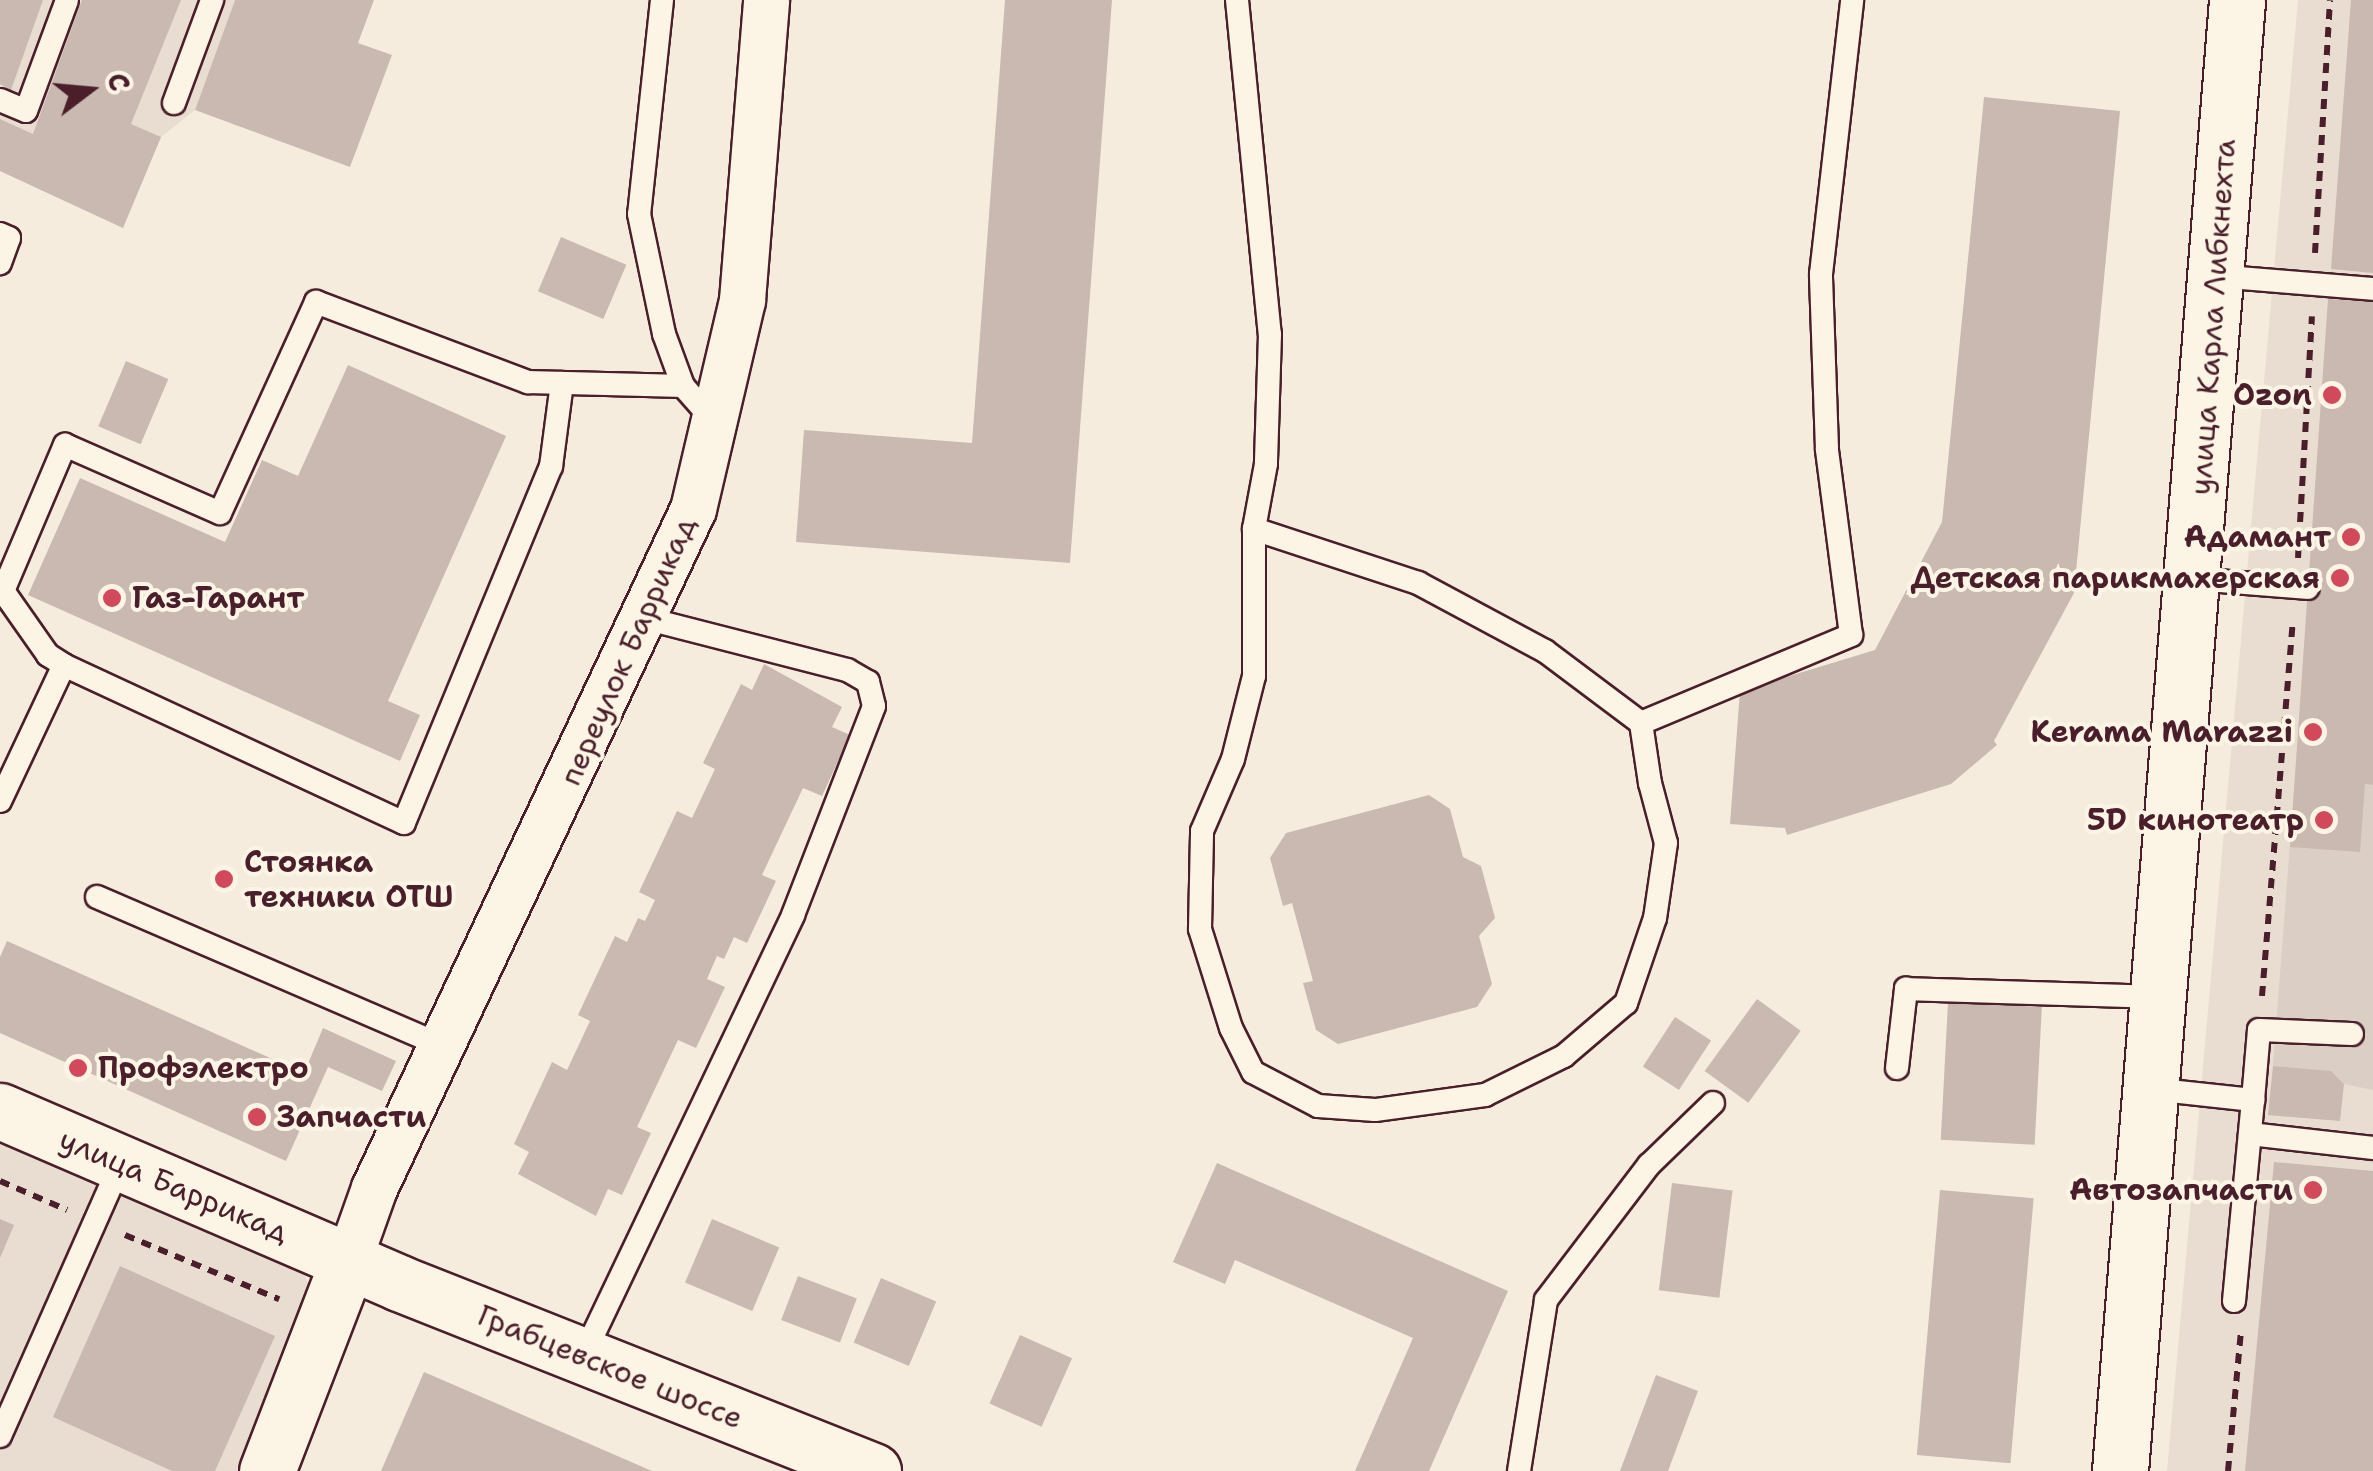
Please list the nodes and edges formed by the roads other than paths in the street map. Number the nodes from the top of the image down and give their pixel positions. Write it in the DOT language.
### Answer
graph roads {
  1 [pos="68,0"];
  2 [pos="212,0"];
  3 [pos="662,0"];
  4 [pos="766,0"];
  5 [pos="1236,0"];
  6 [pos="1852,0"];
  7 [pos="2237,0"];
  8 [pos="0,100"];
  9 [pos="174,103"];
  10 [pos="0,234"];
  11 [pos="0,263"];
  12 [pos="2216,276"];
  13 [pos="2373,289"];
  14 [pos="562,383"];
  15 [pos="683,386"];
  16 [pos="714,420"];
  17 [pos="1254,529"];
  18 [pos="2193,578"];
  19 [pos="2302,587"];
  20 [pos="641,617"];
  21 [pos="64,665"];
  22 [pos="1641,723"];
  23 [pos="0,801"];
  24 [pos="97,898"];
  25 [pos="2161,997"];
  26 [pos="2352,1034"];
  27 [pos="441,1044"];
  28 [pos="1897,1068"];
  29 [pos="2152,1089"];
  30 [pos="2253,1100"];
  31 [pos="1713,1102"];
  32 [pos="0,1111"];
  33 [pos="2250,1134"];
  34 [pos="2373,1148"];
  35 [pos="121,1163"];
  36 [pos="348,1261"];
  37 [pos="2234,1301"];
  38 [pos="583,1356"];
  39 [pos="0,1436"];
  40 [pos="867,1470"];
  41 [pos="268,1471"];
  42 [pos="1519,1471"];
  43 [pos="2120,1471"];
  1 -- 8 [label="lane"];
  2 -- 9 [label="lane"];
  3 -- 15 [label="lane"];
  4 -- 16 [label="street, переулок Баррикад"];
  5 -- 17 [label="lane"];
  6 -- 22 [label="lane"];
  7 -- 12 [label="main road, улица Карла Либкнехта"];
  10 -- 11 [label="lane"];
  12 -- 13 [label="lane"];
  12 -- 18 [label="main road, улица Карла Либкнехта"];
  14 -- 15 [label="lane"];
  14 -- 21 [label="lane"];
  14 -- 21 [label="lane"];
  15 -- 16 [label="lane"];
  16 -- 20 [label="street, переулок Баррикад"];
  17 -- 22 [label="lane"];
  17 -- 22 [label="lane"];
  18 -- 19 [label="lane"];
  18 -- 25 [label="main road, улица Карла Либкнехта"];
  20 -- 27 [label="street, переулок Баррикад"];
  20 -- 38 [label="lane"];
  21 -- 23 [label="lane"];
  24 -- 27 [label="lane"];
  25 -- 28 [label="lane"];
  25 -- 29 [label="main road, улица Карла Либкнехта"];
  26 -- 30 [label="lane"];
  27 -- 36 [label="street, переулок Баррикад"];
  29 -- 30 [label="lane"];
  29 -- 43 [label="main road, улица Карла Либкнехта"];
  30 -- 33 [label="lane"];
  31 -- 42 [label="lane"];
  32 -- 35 [label="main road, улица Баррикад"];
  33 -- 34 [label="lane"];
  33 -- 37 [label="lane"];
  35 -- 36 [label="main road, улица Баррикад"];
  35 -- 39 [label="lane"];
  36 -- 38 [label="main road, Грабцевское шоссе"];
  36 -- 41 [label="main road"];
  38 -- 40 [label="main road, Грабцевское шоссе"];
}
